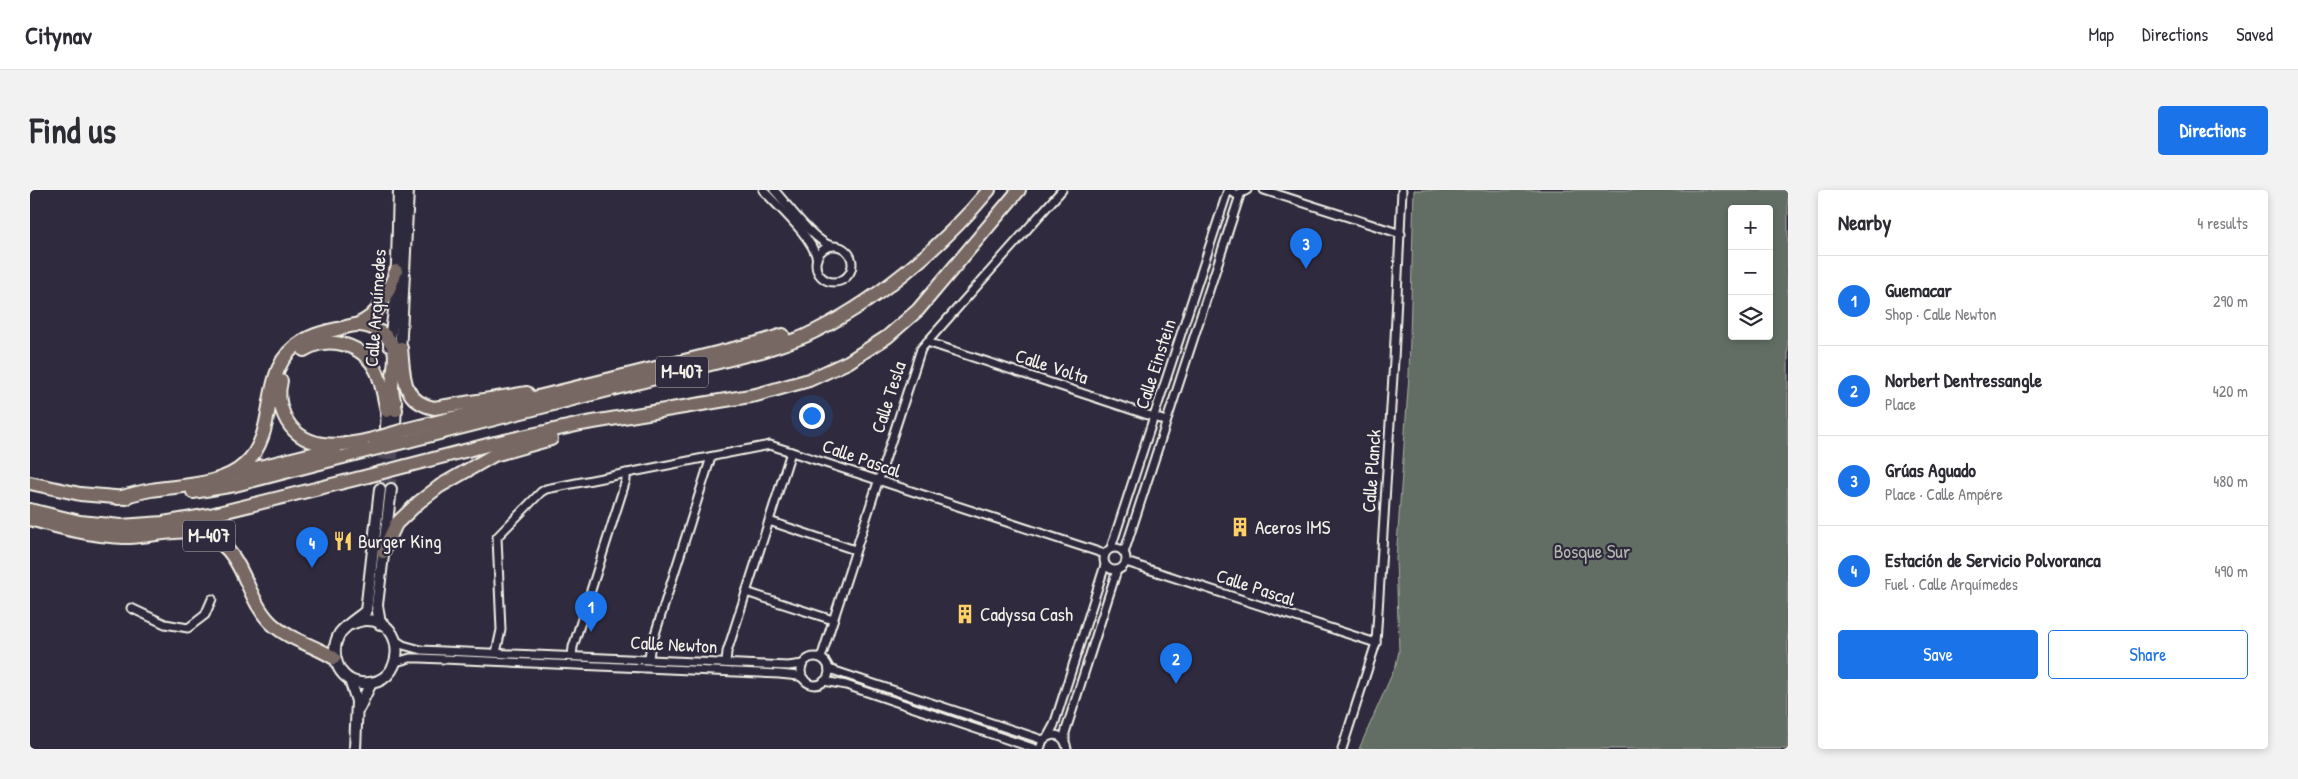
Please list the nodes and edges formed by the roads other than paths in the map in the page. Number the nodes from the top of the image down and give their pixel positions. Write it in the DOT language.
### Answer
graph roads {
  1 [pos="399,190"];
  2 [pos="408,190"];
  3 [pos="763,190"];
  4 [pos="774,190"];
  5 [pos="989,190"];
  6 [pos="1020,190"];
  7 [pos="1062,190"];
  8 [pos="1229,190"];
  9 [pos="1247,190"];
  10 [pos="1264,190"];
  11 [pos="1402,190"];
  12 [pos="1240,194"];
  13 [pos="1401,234"];
  14 [pos="835,247"];
  15 [pos="931,248"];
  16 [pos="817,259"];
  17 [pos="396,272"];
  18 [pos="356,325"];
  19 [pos="389,341"];
  20 [pos="927,342"];
  21 [pos="401,348"];
  22 [pos="574,388"];
  23 [pos="391,410"];
  24 [pos="1155,416"];
  25 [pos="599,420"];
  26 [pos="1166,420"];
  27 [pos="390,427"];
  28 [pos="408,435"];
  29 [pos="348,445"];
  30 [pos="372,445"];
  31 [pos="791,452"];
  32 [pos="711,457"];
  33 [pos="626,473"];
  34 [pos="227,476"];
  35 [pos="878,481"];
  36 [pos="30,484"];
  37 [pos="118,498"];
  38 [pos="30,510"];
  39 [pos="30,519"];
  40 [pos="769,521"];
  41 [pos="1111,548"];
  42 [pos="855,550"];
  43 [pos="383,552"];
  44 [pos="1124,552"];
  45 [pos="1105,554"];
  46 [pos="1126,562"];
  47 [pos="1106,565"];
  48 [pos="1117,570"];
  49 [pos="746,592"];
  50 [pos="212,599"];
  51 [pos="131,608"];
  52 [pos="833,620"];
  53 [pos="351,624"];
  54 [pos="380,624"];
  55 [pos="395,640"];
  56 [pos="1376,643"];
  57 [pos="496,653"];
  58 [pos="572,656"];
  59 [pos="334,658"];
  60 [pos="821,658"];
  61 [pos="649,659"];
  62 [pos="396,662"];
  63 [pos="726,663"];
  64 [pos="803,664"];
  65 [pos="829,670"];
  66 [pos="804,679"];
  67 [pos="350,680"];
  68 [pos="824,681"];
  69 [pos="371,683"];
  70 [pos="358,714"];
  71 [pos="1046,738"];
  72 [pos="1068,746"];
  73 [pos="356,749"];
  74 [pos="1036,749"];
  75 [pos="1040,749"];
  76 [pos="1342,749"];
  1 -- 17 [label="street, Calle Arquímedes"];
  2 -- 21 [label="street, Calle Arquímedes"];
  3 -- 16 [label="street"];
  4 -- 14 [label="street"];
  5 -- 15 [label="highway, M-407"];
  6 -- 25 [label="highway, M-407"];
  7 -- 20 [label="street, Calle Tesla"];
  8 -- 12 [label="street"];
  8 -- 24 [label="street, Calle Einstein"];
  9 -- 12 [label="street"];
  10 -- 13 [label="street"];
  11 -- 13 [label="street, Calle Planck"];
  12 -- 26 [label="street, Calle Einstein"];
  13 -- 56 [label="street, Calle Planck"];
  14 -- 16 [label="street"];
  14 -- 16 [label="street"];
  15 -- 22 [label="highway, M-407"];
  15 -- 28 [label="highway, M-407"];
  17 -- 18 [label="highway, M-407"];
  17 -- 19 [label="street, Calle Arquímedes"];
  18 -- 19 [label="highway"];
  18 -- 34 [label="highway, M-407"];
  19 -- 23 [label="highway"];
  20 -- 24 [label="street, Calle Volta"];
  20 -- 35 [label="street, Calle Tesla"];
  21 -- 22 [label="highway, M-407"];
  21 -- 23 [label="street, Calle Arquímedes"];
  22 -- 28 [label="highway, M-407"];
  23 -- 27 [label="street, Calle Arquímedes"];
  23 -- 29 [label="highway, M-407"];
  24 -- 26 [label="street, Calle Volta"];
  24 -- 41 [label="street, Calle Einstein"];
  25 -- 38 [label="highway, M-407, bridge"];
  25 -- 43 [label="highway, M-407"];
  26 -- 44 [label="street, Calle Einstein"];
  28 -- 30 [label="highway, M-407, bridge"];
  29 -- 30 [label="highway, M-407"];
  29 -- 34 [label="highway, M-407"];
  30 -- 37 [label="highway, M-407"];
  31 -- 32 [label="street, Calle Pascal"];
  31 -- 35 [label="street, Calle Pascal"];
  31 -- 40 [label="street"];
  32 -- 33 [label="street, Calle Pascal"];
  32 -- 61 [label="street"];
  33 -- 57 [label="street, Calle Pascal"];
  33 -- 58 [label="street"];
  34 -- 37 [label="highway, M-407"];
  35 -- 42 [label="street, Calle Tesla"];
  35 -- 45 [label="street, Calle Pascal"];
  36 -- 37 [label="highway, M-407"];
  39 -- 59 [label="highway, M-407"];
  40 -- 42 [label="street"];
  40 -- 49 [label="street"];
  41 -- 44 [label="street"];
  41 -- 45 [label="street"];
  42 -- 52 [label="street, Calle Tesla"];
  43 -- 53 [label="street"];
  43 -- 54 [label="street"];
  44 -- 46 [label="street"];
  45 -- 47 [label="street"];
  46 -- 48 [label="street"];
  46 -- 56 [label="street, Calle Pascal"];
  47 -- 48 [label="street"];
  47 -- 71 [label="street"];
  48 -- 72 [label="street"];
  49 -- 52 [label="street"];
  49 -- 63 [label="street"];
  50 -- 51 [label="street"];
  52 -- 60 [label="street, Calle Tesla"];
  53 -- 54 [label="street"];
  53 -- 59 [label="street"];
  54 -- 55 [label="street"];
  55 -- 57 [label="street, Calle Newton"];
  55 -- 62 [label="street"];
  56 -- 76 [label="street, Calle Planck"];
  57 -- 58 [label="street, Calle Newton"];
  58 -- 61 [label="street, Calle Newton"];
  59 -- 67 [label="street"];
  60 -- 64 [label="street"];
  60 -- 65 [label="street"];
  61 -- 63 [label="street, Calle Newton"];
  62 -- 66 [label="street, Calle Newton"];
  62 -- 69 [label="street"];
  63 -- 64 [label="street, Calle Newton"];
  64 -- 66 [label="street"];
  65 -- 68 [label="street"];
  65 -- 71 [label="street"];
  66 -- 68 [label="street"];
  67 -- 69 [label="street"];
  67 -- 70 [label="street"];
  68 -- 74 [label="street"];
  69 -- 70 [label="street"];
  70 -- 73 [label="street"];
  71 -- 72 [label="street"];
  71 -- 75 [label="street"];
}
